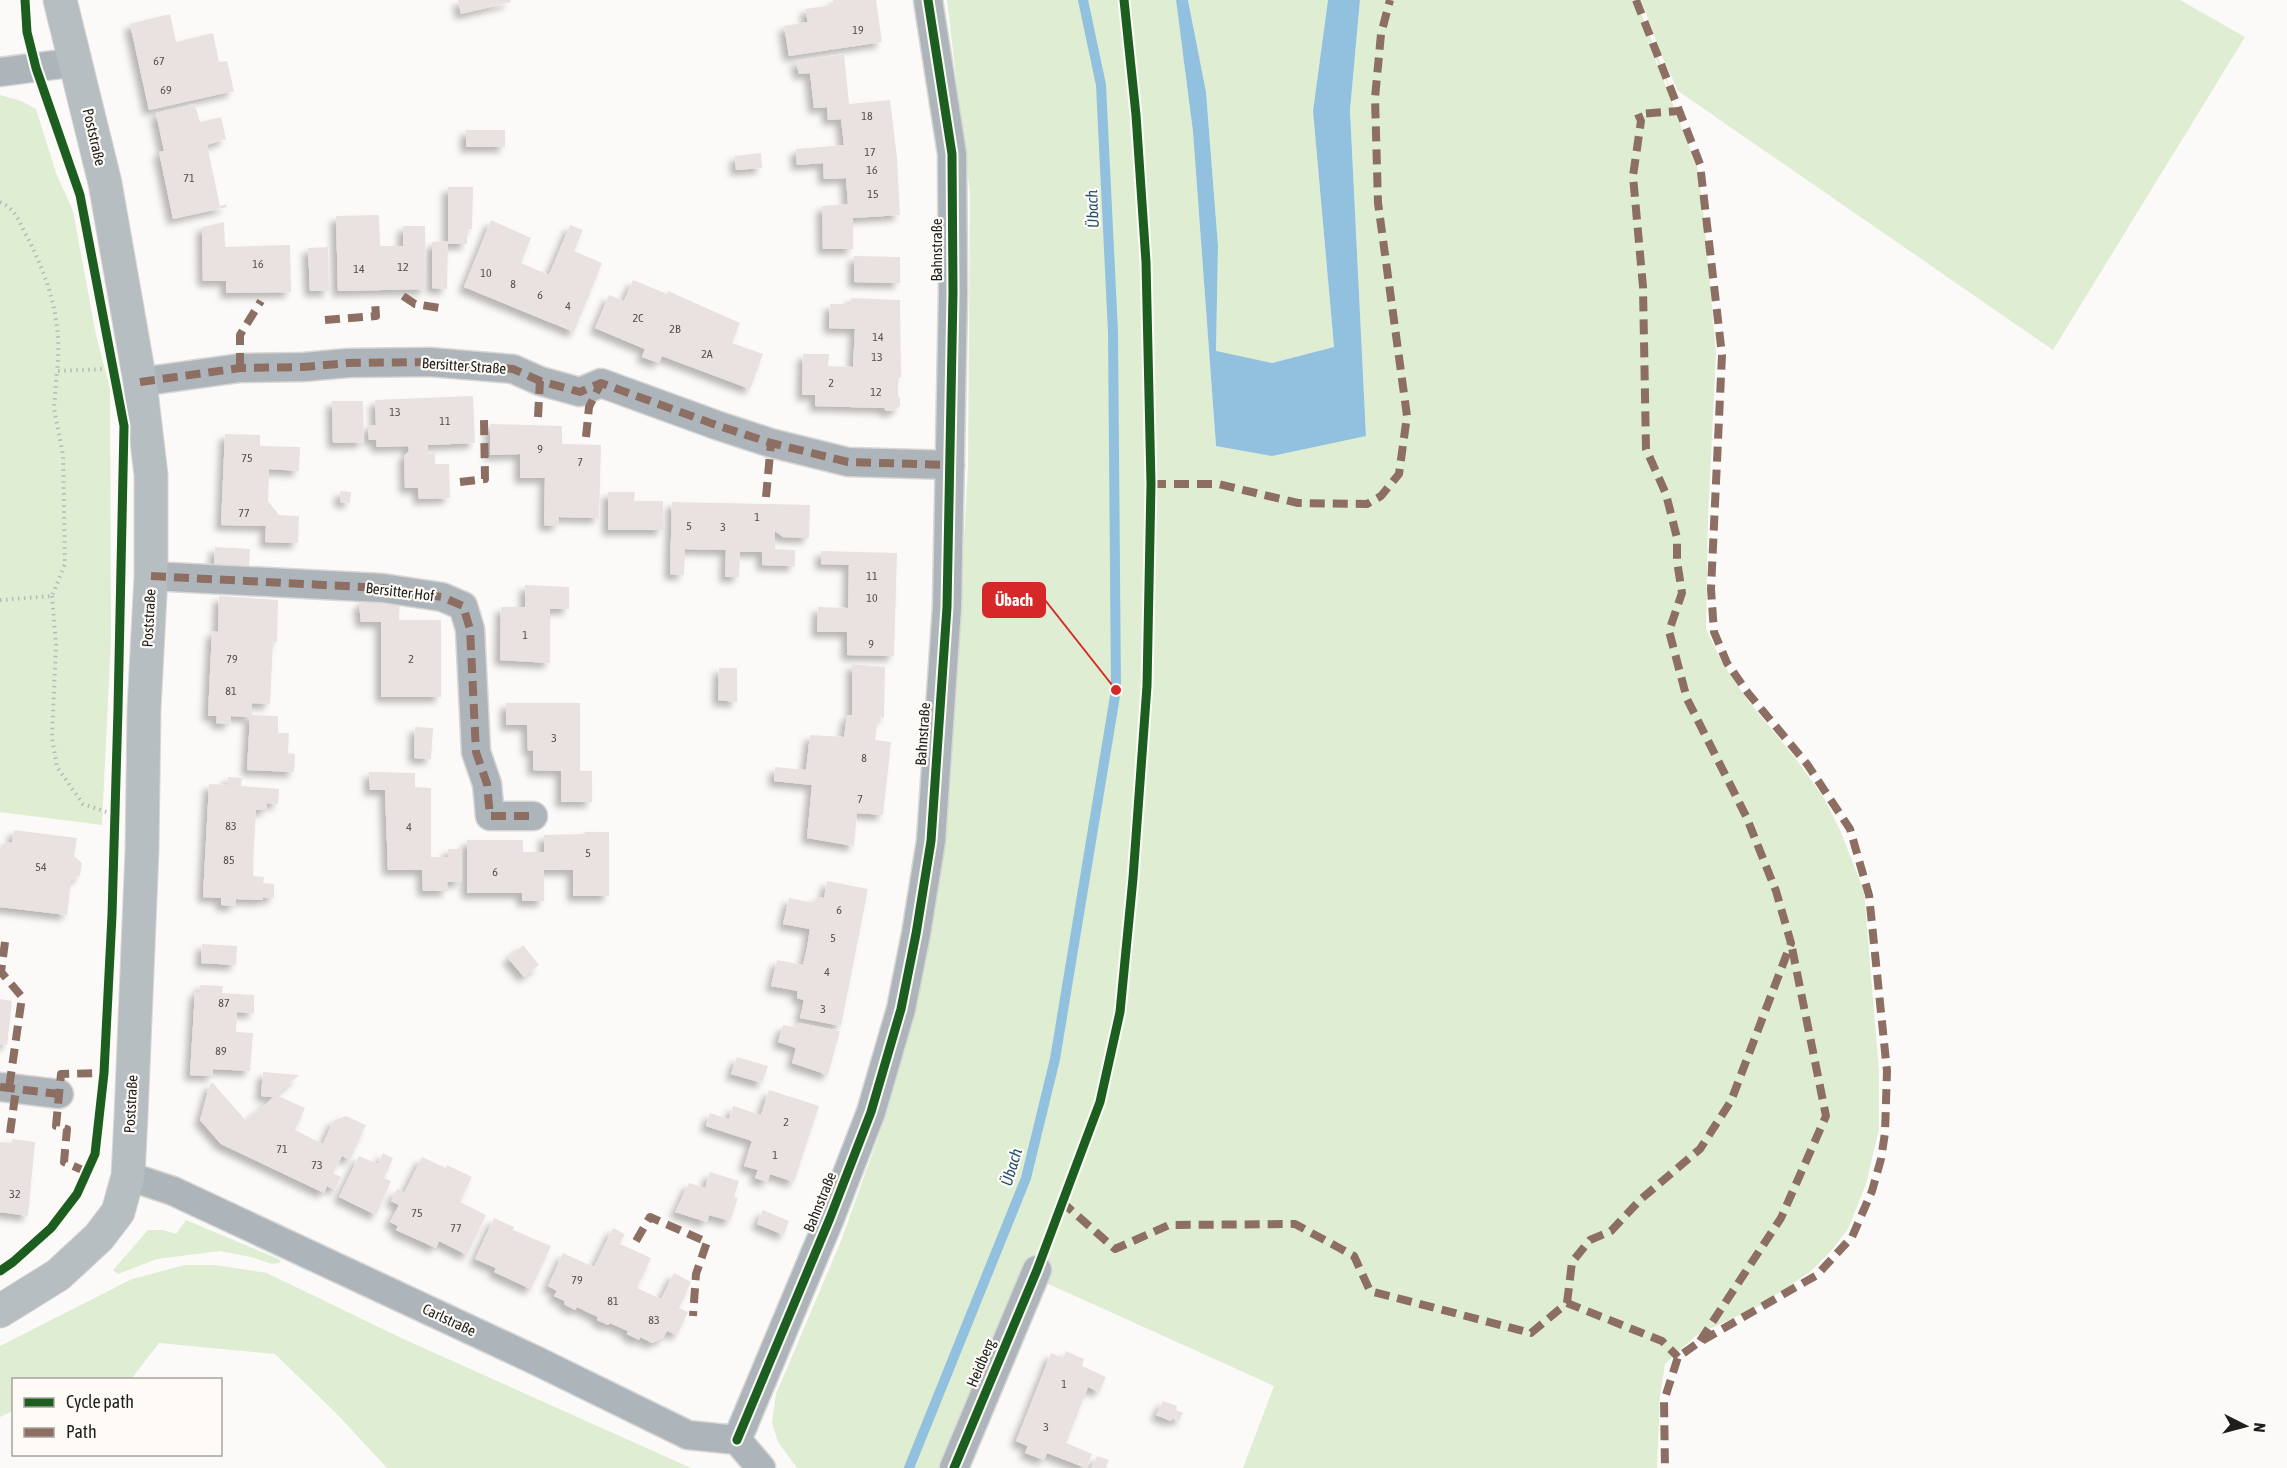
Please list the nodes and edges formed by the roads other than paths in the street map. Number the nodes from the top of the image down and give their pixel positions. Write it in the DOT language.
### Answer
graph roads {
  1 [pos="60,0"];
  2 [pos="928,0"];
  3 [pos="77,62"];
  4 [pos="0,72"];
  5 [pos="127,376"];
  6 [pos="950,465"];
  7 [pos="151,576"];
  8 [pos="533,816"];
  9 [pos="0,1086"];
  10 [pos="58,1094"];
  11 [pos="128,1176"];
  12 [pos="1036,1270"];
  13 [pos="0,1311"];
  14 [pos="737,1440"];
  15 [pos="761,1468"];
  16 [pos="954,1468"];
  1 -- 3 [label="main road, Poststraße"];
  2 -- 6 [label="street, Bahnstraße"];
  3 -- 4 [label="street"];
  3 -- 5 [label="main road, Poststraße"];
  5 -- 6 [label="street, Bersitter Straße"];
  5 -- 7 [label="main road, Poststraße"];
  6 -- 14 [label="street, Bahnstraße"];
  7 -- 8 [label="street, Bersitter Hof"];
  7 -- 11 [label="main road, Poststraße"];
  9 -- 10 [label="street"];
  11 -- 13 [label="main road, Poststraße"];
  11 -- 14 [label="street, Carlstraße"];
  12 -- 16 [label="street, Heidberg"];
  14 -- 15 [label="street"];
}
